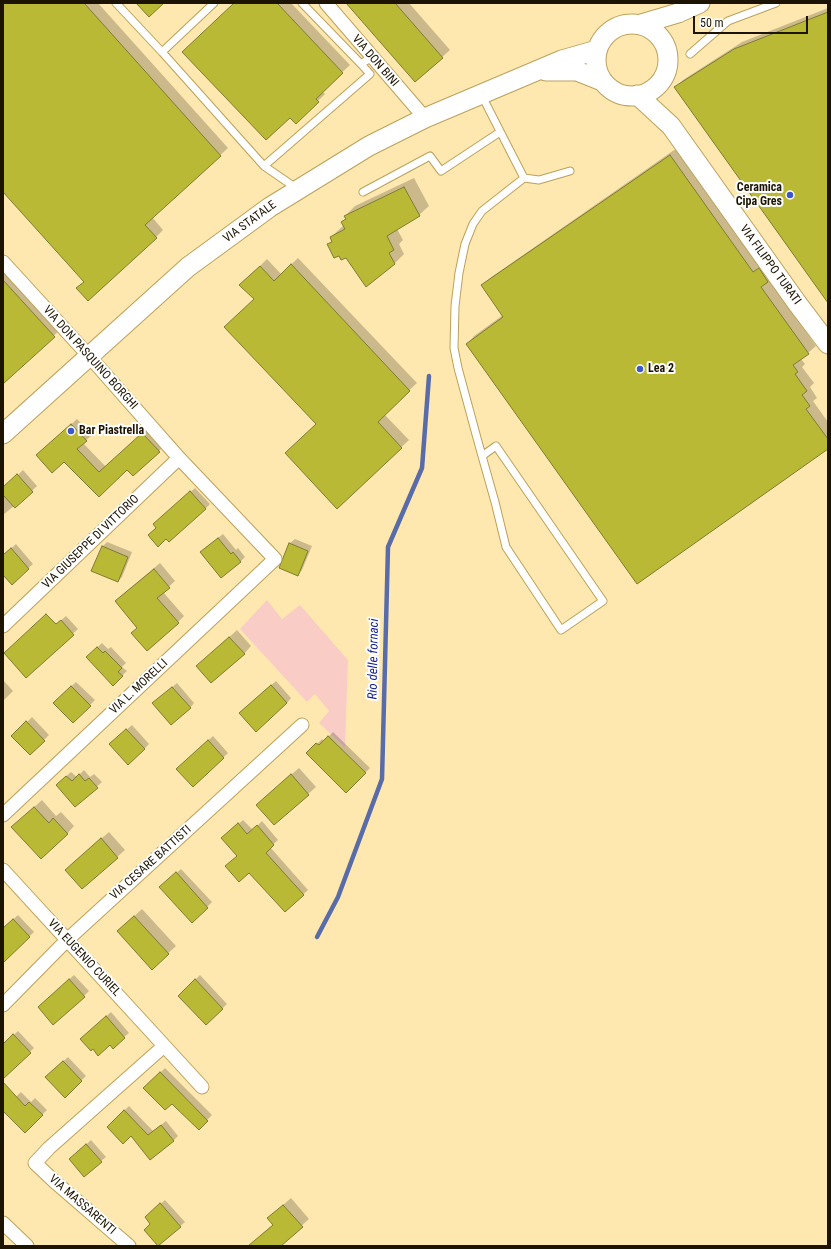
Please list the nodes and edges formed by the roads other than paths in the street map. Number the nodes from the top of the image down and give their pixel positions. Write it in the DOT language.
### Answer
graph roads {
  1 [pos="116,3"];
  2 [pos="214,3"];
  3 [pos="302,3"];
  4 [pos="326,3"];
  5 [pos="700,3"];
  6 [pos="776,3"];
  7 [pos="678,13"];
  8 [pos="641,24"];
  9 [pos="665,45"];
  10 [pos="597,50"];
  11 [pos="162,52"];
  12 [pos="690,54"];
  13 [pos="366,60"];
  14 [pos="537,70"];
  15 [pos="602,80"];
  16 [pos="660,83"];
  17 [pos="481,94"];
  18 [pos="637,96"];
  19 [pos="425,118"];
  20 [pos="671,126"];
  21 [pos="500,132"];
  22 [pos="264,166"];
  23 [pos="570,171"];
  24 [pos="524,178"];
  25 [pos="298,190"];
  26 [pos="363,192"];
  27 [pos="3,262"];
  28 [pos="828,344"];
  29 [pos="89,356"];
  30 [pos="3,434"];
  31 [pos="482,456"];
  32 [pos="179,458"];
  33 [pos="275,559"];
  34 [pos="3,626"];
  35 [pos="302,726"];
  36 [pos="3,815"];
  37 [pos="3,870"];
  38 [pos="67,940"];
  39 [pos="3,1005"];
  40 [pos="164,1046"];
  41 [pos="202,1087"];
  42 [pos="3,1223"];
  43 [pos="26,1246"];
  44 [pos="129,1246"];
  1 -- 11 [label="lane"];
  2 -- 11 [label="lane"];
  3 -- 13 [label="lane"];
  4 -- 13 [label="street, VIA DON BINI"];
  5 -- 7 [label="main road"];
  6 -- 12 [label="lane"];
  7 -- 8 [label="main road"];
  7 -- 9 [label="main road"];
  8 -- 9 [label="main road"];
  8 -- 10 [label="main road"];
  9 -- 16 [label="main road"];
  10 -- 14 [label="main road, VIA STATALE"];
  10 -- 15 [label="main road, VIA STATALE"];
  11 -- 22 [label="lane"];
  13 -- 19 [label="street, VIA DON BINI"];
  13 -- 22 [label="lane"];
  14 -- 15 [label="main road, VIA STATALE"];
  14 -- 17 [label="main road, VIA STATALE"];
  15 -- 18 [label="main road, VIA STATALE"];
  16 -- 18 [label="main road"];
  16 -- 20 [label="main road, VIA FILIPPO TURATI"];
  17 -- 19 [label="main road, VIA STATALE"];
  17 -- 21 [label="lane"];
  18 -- 20 [label="main road, VIA FILIPPO TURATI"];
  19 -- 25 [label="main road, VIA STATALE"];
  20 -- 28 [label="main road, VIA FILIPPO TURATI"];
  21 -- 24 [label="lane"];
  21 -- 26 [label="lane"];
  22 -- 25 [label="lane"];
  23 -- 24 [label="lane"];
  24 -- 31 [label="lane"];
  25 -- 29 [label="main road, VIA STATALE"];
  27 -- 29 [label="street, VIA DON PASQUINO BORGHI"];
  29 -- 30 [label="main road, VIA STATALE"];
  29 -- 32 [label="street, VIA DON PASQUINO BORGHI"];
  31 -- 31 [label="lane"];
  32 -- 33 [label="street, VIA DON PASQUINO BORGHI"];
  32 -- 34 [label="street, VIA GIUSEPPE DI VITTORIO"];
  33 -- 36 [label="street, VIA L. MORELLI"];
  35 -- 38 [label="street, VIA CESARE BATTISTI"];
  37 -- 38 [label="street, VIA EUGENIO CURIEL"];
  38 -- 39 [label="street, VIA CESARE BATTISTI"];
  38 -- 40 [label="street, VIA EUGENIO CURIEL"];
  40 -- 41 [label="street, VIA EUGENIO CURIEL"];
  40 -- 44 [label="street, VIA MASSARENTI"];
  42 -- 43 [label="street"];
}
